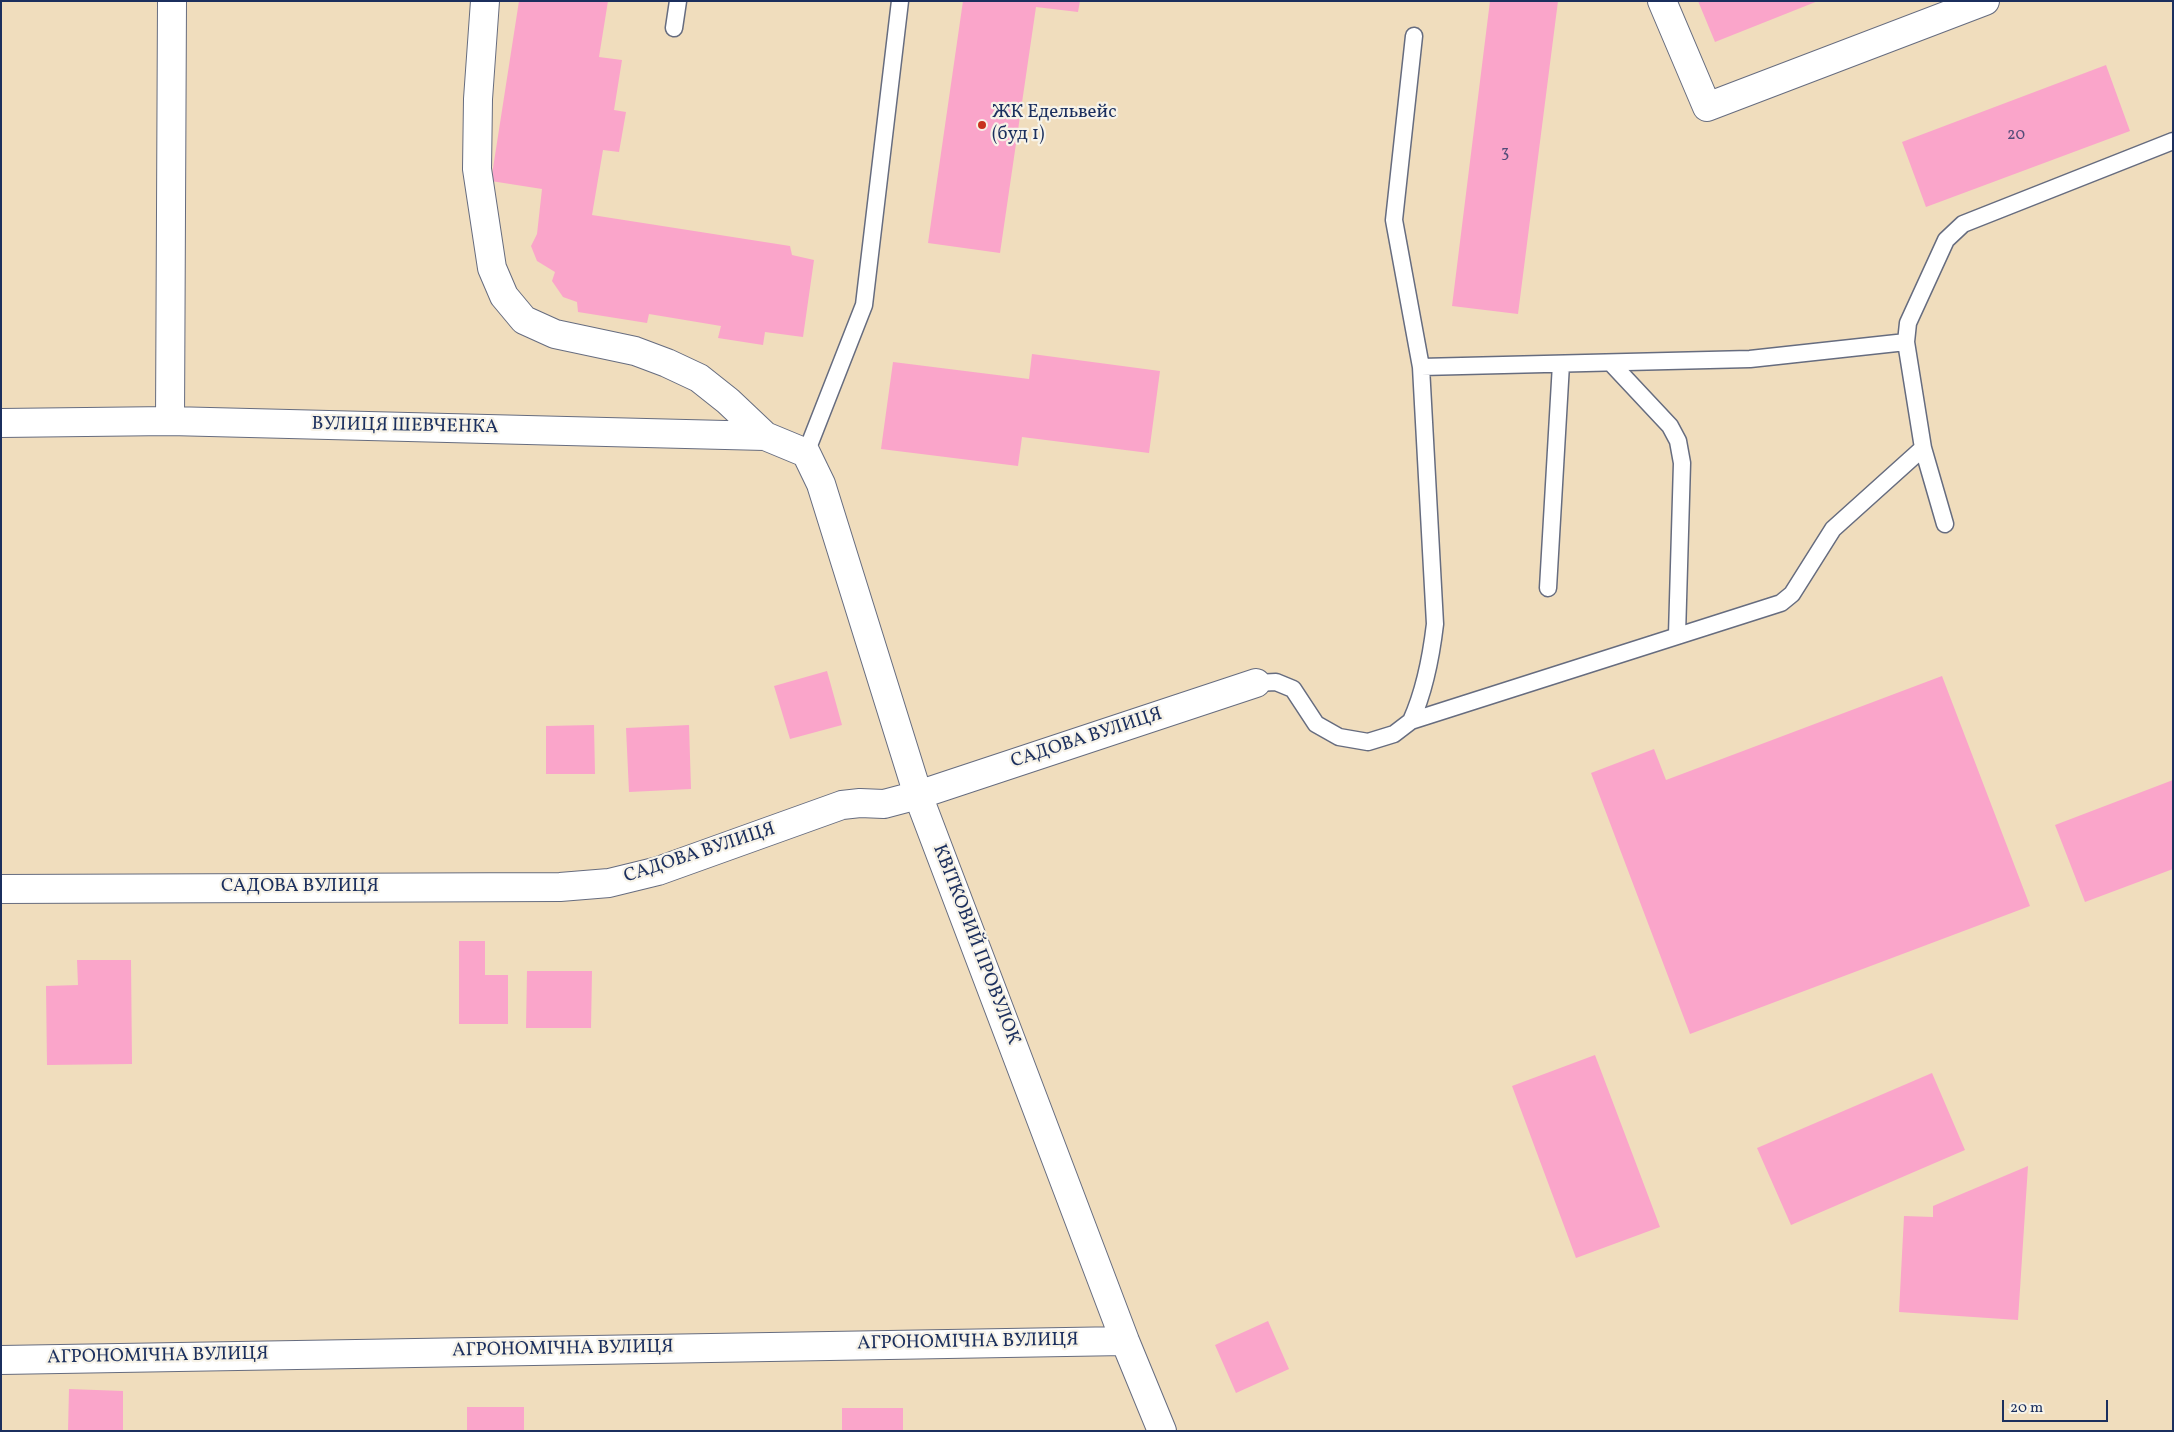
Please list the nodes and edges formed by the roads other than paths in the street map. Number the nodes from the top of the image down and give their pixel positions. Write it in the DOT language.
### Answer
graph roads {
  1 [pos="172,1"];
  2 [pos="485,1"];
  3 [pos="678,1"];
  4 [pos="900,1"];
  5 [pos="1662,1"];
  6 [pos="1985,1"];
  7 [pos="674,28"];
  8 [pos="1414,36"];
  9 [pos="2173,141"];
  10 [pos="1906,342"];
  11 [pos="1611,363"];
  12 [pos="1561,364"];
  13 [pos="1421,367"];
  14 [pos="170,421"];
  15 [pos="1,422"];
  16 [pos="765,436"];
  17 [pos="1924,448"];
  18 [pos="806,453"];
  19 [pos="1945,524"];
  20 [pos="1548,588"];
  21 [pos="1677,635"];
  22 [pos="1256,683"];
  23 [pos="1411,721"];
  24 [pos="918,795"];
  25 [pos="1,890"];
  26 [pos="1125,1341"];
  27 [pos="1,1360"];
  28 [pos="1162,1431"];
  1 -- 14 [label="street"];
  2 -- 16 [label="street"];
  3 -- 7 [label="lane"];
  4 -- 18 [label="lane"];
  5 -- 6 [label="street"];
  8 -- 13 [label="lane"];
  9 -- 10 [label="lane"];
  10 -- 11 [label="lane"];
  10 -- 17 [label="lane"];
  11 -- 12 [label="lane"];
  11 -- 21 [label="lane"];
  12 -- 13 [label="lane"];
  12 -- 20 [label="lane"];
  13 -- 23 [label="lane"];
  14 -- 15 [label="street, ВУЛИЦЯ ШЕВЧЕНКА"];
  14 -- 16 [label="street, ВУЛИЦЯ ШЕВЧЕНКА"];
  16 -- 18 [label="street, ВУЛИЦЯ ШЕВЧЕНКА"];
  17 -- 19 [label="lane"];
  17 -- 21 [label="lane"];
  18 -- 24 [label="street, КВІТКОВИЙ ПРОВУЛОК"];
  21 -- 23 [label="lane"];
  22 -- 23 [label="lane"];
  22 -- 24 [label="street, САДОВА ВУЛИЦЯ"];
  24 -- 25 [label="street, САДОВА ВУЛИЦЯ"];
  24 -- 26 [label="street, КВІТКОВИЙ ПРОВУЛОК"];
  26 -- 27 [label="street, АГРОНОМІЧНА ВУЛИЦЯ"];
  26 -- 28 [label="street, КВІТКОВИЙ ПРОВУЛОК"];
}
